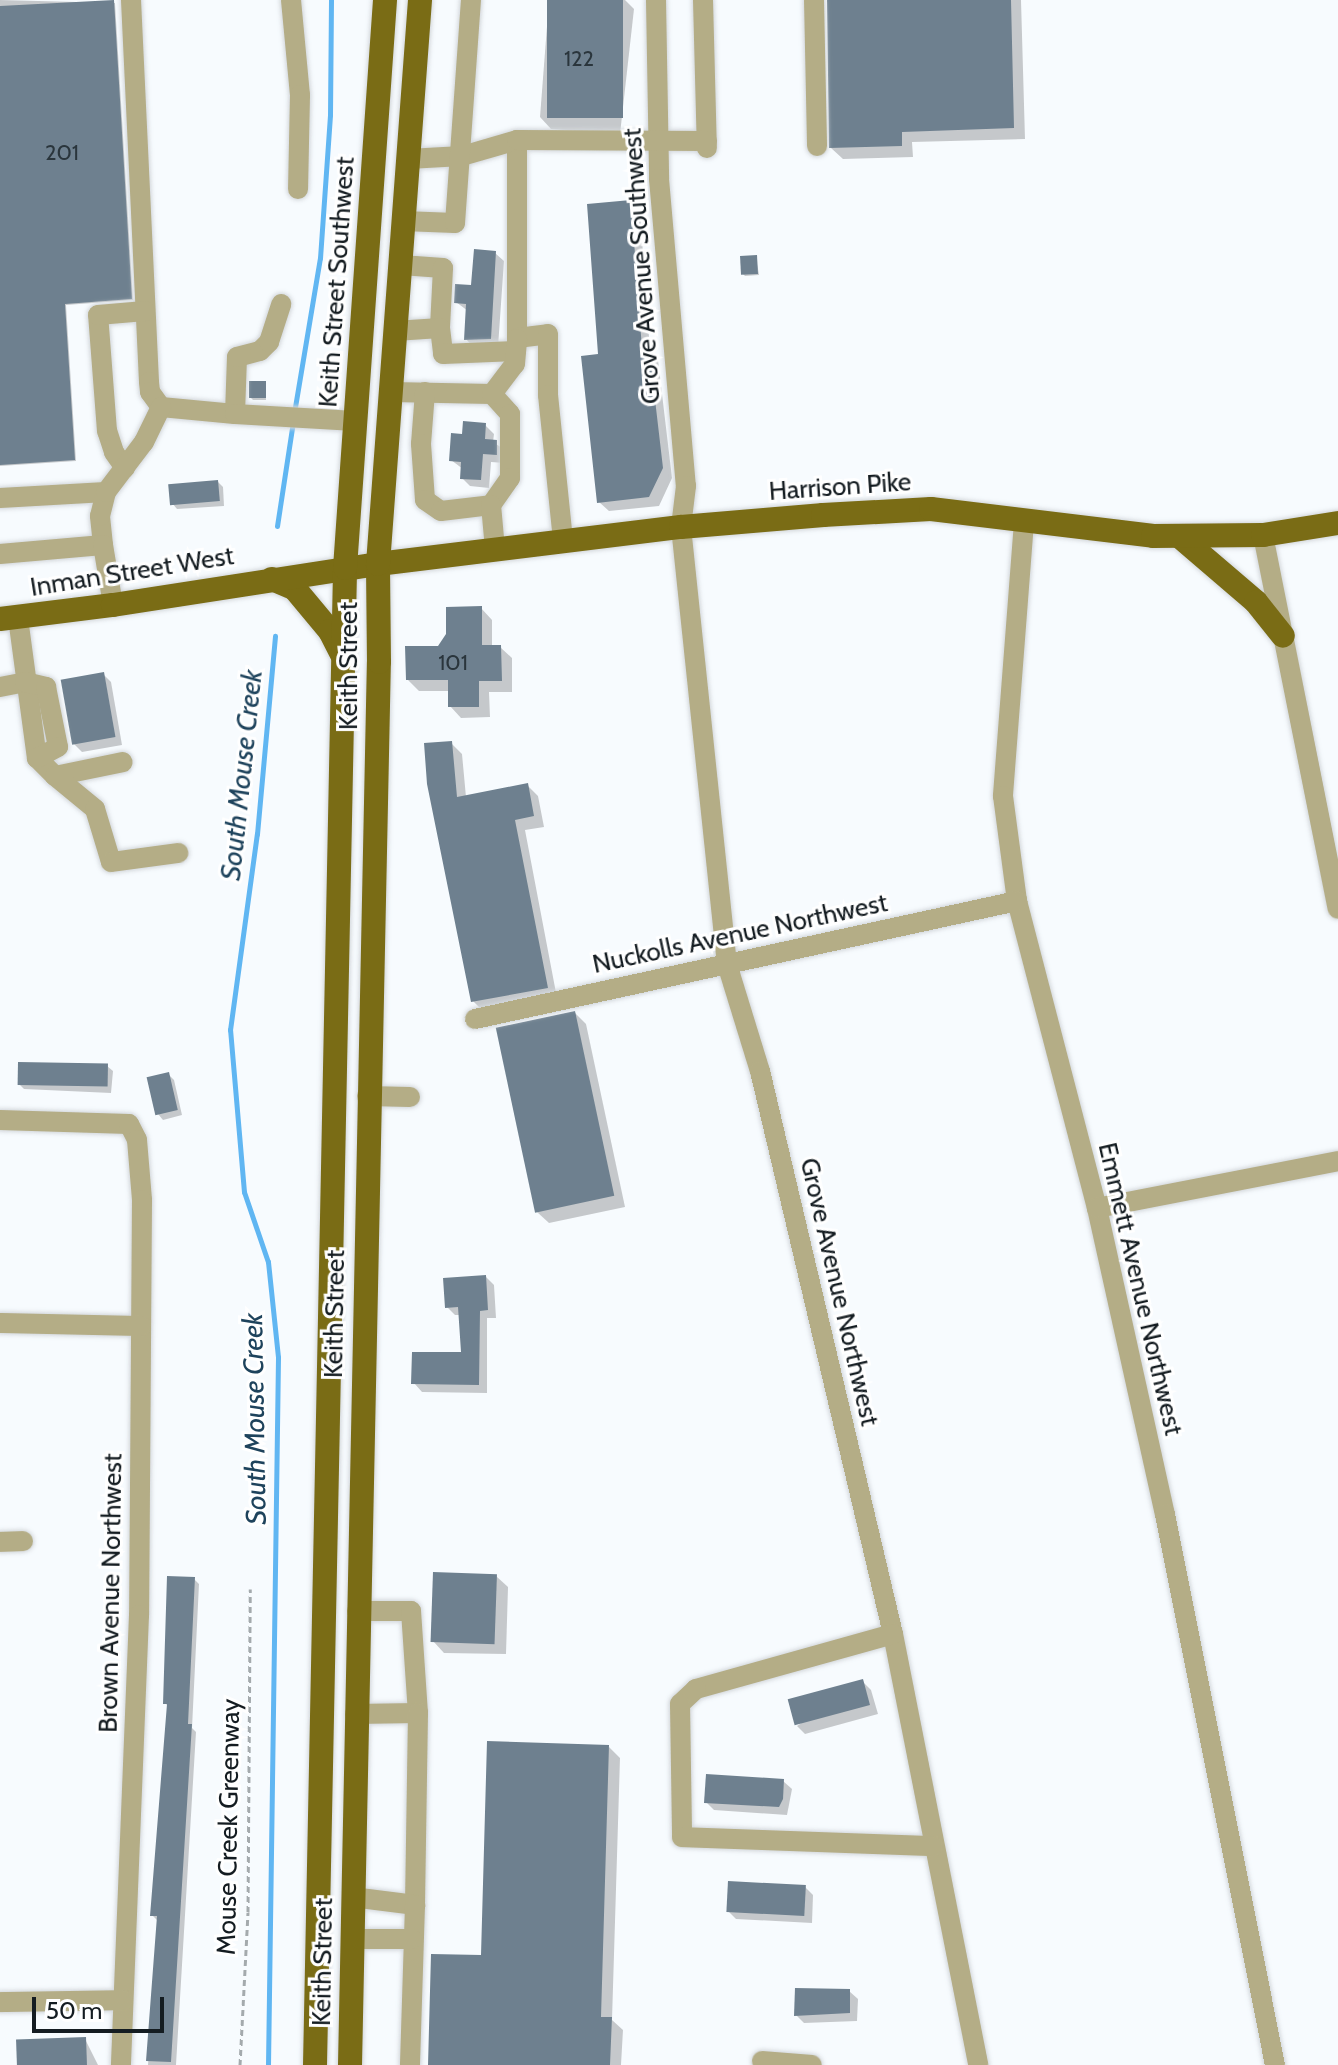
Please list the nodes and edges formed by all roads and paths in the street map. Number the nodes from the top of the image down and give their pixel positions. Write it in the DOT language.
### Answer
graph roads {
  1 [pos="131,0"];
  2 [pos="291,0"];
  3 [pos="385,0"];
  4 [pos="420,0"];
  5 [pos="471,0"];
  6 [pos="656,0"];
  7 [pos="703,0"];
  8 [pos="814,0"];
  9 [pos="517,140"];
  10 [pos="657,143"];
  11 [pos="817,146"];
  12 [pos="374,156"];
  13 [pos="462,156"];
  14 [pos="408,159"];
  15 [pos="298,189"];
  16 [pos="403,221"];
  17 [pos="401,265"];
  18 [pos="281,304"];
  19 [pos="145,311"];
  20 [pos="440,328"];
  21 [pos="395,331"];
  22 [pos="516,344"];
  23 [pos="391,392"];
  24 [pos="425,392"];
  25 [pos="492,394"];
  26 [pos="161,407"];
  27 [pos="235,414"];
  28 [pos="355,421"];
  29 [pos="125,468"];
  30 [pos="106,492"];
  31 [pos="0,498"];
  32 [pos="491,505"];
  33 [pos="1024,522"];
  34 [pos="1338,523"];
  35 [pos="681,527"];
  36 [pos="1263,535"];
  37 [pos="1179,536"];
  38 [pos="563,541"];
  39 [pos="103,545"];
  40 [pos="495,549"];
  41 [pos="0,554"];
  42 [pos="378,564"];
  43 [pos="345,568"];
  44 [pos="272,579"];
  45 [pos="113,605"];
  46 [pos="9,618"];
  47 [pos="1283,636"];
  48 [pos="343,658"];
  49 [pos="25,682"];
  50 [pos="0,687"];
  51 [pos="123,762"];
  52 [pos="55,776"];
  53 [pos="1331,840"];
  54 [pos="178,853"];
  55 [pos="1017,901"];
  56 [pos="1338,909"];
  57 [pos="727,964"];
  58 [pos="475,1019"];
  59 [pos="335,1096"];
  60 [pos="367,1096"];
  61 [pos="410,1097"];
  62 [pos="0,1120"];
  63 [pos="1338,1161"];
  64 [pos="1097,1208"];
  65 [pos="0,1323"];
  66 [pos="141,1326"];
  67 [pos="23,1541"];
  68 [pos="0,1542"];
  69 [pos="250,1589"];
  70 [pos="357,1611"];
  71 [pos="893,1634"];
  72 [pos="319,1713"];
  73 [pos="418,1713"];
  74 [pos="355,1714"];
  75 [pos="933,1846"];
  76 [pos="352,1897"];
  77 [pos="415,1905"];
  78 [pos="352,1939"];
  79 [pos="412,1939"];
  80 [pos="123,2000"];
  81 [pos="0,2002"];
  82 [pos="762,2061"];
  83 [pos="121,2065"];
  84 [pos="240,2065"];
  85 [pos="315,2065"];
  86 [pos="350,2065"];
  87 [pos="410,2065"];
  88 [pos="812,2065"];
  89 [pos="978,2065"];
  90 [pos="1275,2065"];
  1 -- 19 [label="street"];
  2 -- 15 [label="street"];
  3 -- 12 [label="main road, Keith Street Southwest"];
  4 -- 14 [label="main road"];
  5 -- 13 [label="street"];
  6 -- 10 [label="street, Grove Avenue Southwest"];
  7 -- 10 [label="street"];
  8 -- 11 [label="street"];
  9 -- 10 [label="street"];
  9 -- 13 [label="street"];
  9 -- 22 [label="street"];
  10 -- 35 [label="street, Grove Avenue Southwest"];
  12 -- 14 [label="main road"];
  12 -- 28 [label="main road, Keith Street Southwest"];
  13 -- 14 [label="street"];
  13 -- 16 [label="street"];
  14 -- 16 [label="main road"];
  16 -- 17 [label="main road"];
  17 -- 20 [label="street"];
  17 -- 21 [label="main road"];
  18 -- 27 [label="street"];
  19 -- 26 [label="street"];
  19 -- 29 [label="street"];
  20 -- 21 [label="street"];
  20 -- 22 [label="street"];
  21 -- 23 [label="main road"];
  22 -- 25 [label="street"];
  22 -- 38 [label="street"];
  23 -- 24 [label="street"];
  23 -- 42 [label="main road"];
  24 -- 25 [label="street"];
  24 -- 32 [label="street"];
  25 -- 32 [label="street"];
  26 -- 27 [label="street"];
  26 -- 29 [label="street"];
  27 -- 28 [label="street"];
  28 -- 43 [label="main road, Keith Street Southwest"];
  29 -- 30 [label="street"];
  30 -- 31 [label="street"];
  30 -- 39 [label="street"];
  32 -- 40 [label="street"];
  33 -- 35 [label="main road, Harrison Pike"];
  33 -- 37 [label="main road, Harrison Pike"];
  33 -- 55 [label="street, Emmett Avenue Northwest"];
  34 -- 36 [label="main road, Harrison Pike"];
  35 -- 38 [label="main road, Harrison Pike"];
  35 -- 57 [label="street, Grove Avenue Northwest"];
  36 -- 37 [label="main road, Harrison Pike"];
  36 -- 47 [label="street"];
  37 -- 47 [label="main road"];
  38 -- 40 [label="main road, Harrison Pike"];
  39 -- 41 [label="street"];
  39 -- 45 [label="street"];
  40 -- 42 [label="main road, Harrison Pike"];
  42 -- 43 [label="main road, Harrison Pike"];
  42 -- 60 [label="main road, Keith Street"];
  43 -- 44 [label="main road, Inman Street West"];
  43 -- 48 [label="main road, Keith Street"];
  44 -- 45 [label="main road, Inman Street West"];
  44 -- 48 [label="main road, Inman Street West"];
  45 -- 46 [label="main road, Inman Street West"];
  46 -- 49 [label="street"];
  47 -- 53 [label="street"];
  48 -- 59 [label="main road, Keith Street"];
  49 -- 50 [label="street"];
  49 -- 52 [label="street"];
  51 -- 52 [label="street"];
  52 -- 54 [label="street"];
  53 -- 56 [label="street"];
  55 -- 57 [label="street, Nuckolls Avenue Northwest"];
  55 -- 64 [label="street, Emmett Avenue Northwest"];
  57 -- 58 [label="street, Nuckolls Avenue Northwest"];
  57 -- 71 [label="street, Grove Avenue Northwest"];
  59 -- 60 [label="main road"];
  59 -- 72 [label="main road, Keith Street"];
  60 -- 61 [label="street"];
  60 -- 70 [label="main road, Keith Street"];
  62 -- 66 [label="street, Brown Avenue Northwest"];
  63 -- 64 [label="street"];
  64 -- 90 [label="street, Emmett Avenue Northwest"];
  65 -- 66 [label="street"];
  66 -- 80 [label="street, Brown Avenue Northwest"];
  67 -- 68 [label="street"];
  69 -- 84 [label="path, Mouse Creek Greenway"];
  70 -- 73 [label="street"];
  70 -- 74 [label="main road, Keith Street"];
  71 -- 75 [label="street, Grove Avenue Northwest"];
  71 -- 75 [label="street"];
  72 -- 74 [label="main road"];
  72 -- 85 [label="main road, Keith Street"];
  73 -- 74 [label="street"];
  73 -- 77 [label="street"];
  74 -- 76 [label="main road, Keith Street"];
  75 -- 89 [label="street, Grove Avenue Northwest"];
  76 -- 77 [label="street"];
  76 -- 78 [label="main road, Keith Street"];
  77 -- 79 [label="street"];
  78 -- 79 [label="street"];
  78 -- 86 [label="main road, Keith Street"];
  79 -- 87 [label="street"];
  80 -- 81 [label="street"];
  80 -- 83 [label="street, Brown Avenue Northwest"];
  82 -- 88 [label="street"];
}
